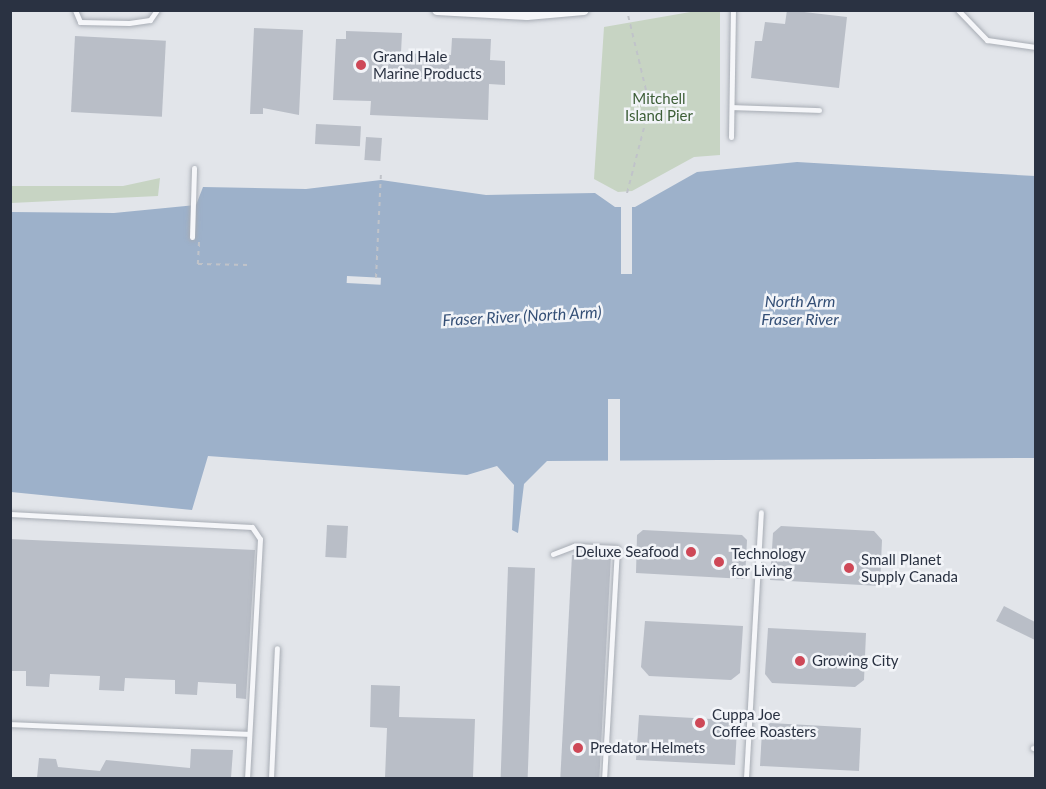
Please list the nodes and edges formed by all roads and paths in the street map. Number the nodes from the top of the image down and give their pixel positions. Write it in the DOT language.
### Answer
graph roads {
  1 [pos="75,10"];
  2 [pos="157,10"];
  3 [pos="437,10"];
  4 [pos="584,10"];
  5 [pos="733,10"];
  6 [pos="958,10"];
  7 [pos="628,15"];
  8 [pos="1035,47"];
  9 [pos="732,107"];
  10 [pos="819,110"];
  11 [pos="731,137"];
  12 [pos="194,168"];
  13 [pos="381,171"];
  14 [pos="627,194"];
  15 [pos="200,231"];
  16 [pos="192,237"];
  17 [pos="248,265"];
  18 [pos="376,278"];
  19 [pos="760,512"];
  20 [pos="10,514"];
  21 [pos="553,554"];
  22 [pos="277,648"];
  23 [pos="10,724"];
  24 [pos="249,734"];
  25 [pos="247,778"];
  26 [pos="271,778"];
  27 [pos="604,778"];
  28 [pos="746,778"];
  1 -- 2 [label="lane"];
  3 -- 4 [label="street"];
  5 -- 9 [label="lane"];
  6 -- 8 [label="lane"];
  7 -- 14 [label="path"];
  9 -- 10 [label="lane"];
  9 -- 11 [label="lane"];
  12 -- 16 [label="lane"];
  13 -- 18 [label="path"];
  15 -- 17 [label="path"];
  19 -- 28 [label="lane"];
  20 -- 24 [label="lane"];
  21 -- 27 [label="lane"];
  22 -- 26 [label="lane"];
  23 -- 24 [label="lane"];
  24 -- 25 [label="lane"];
}
